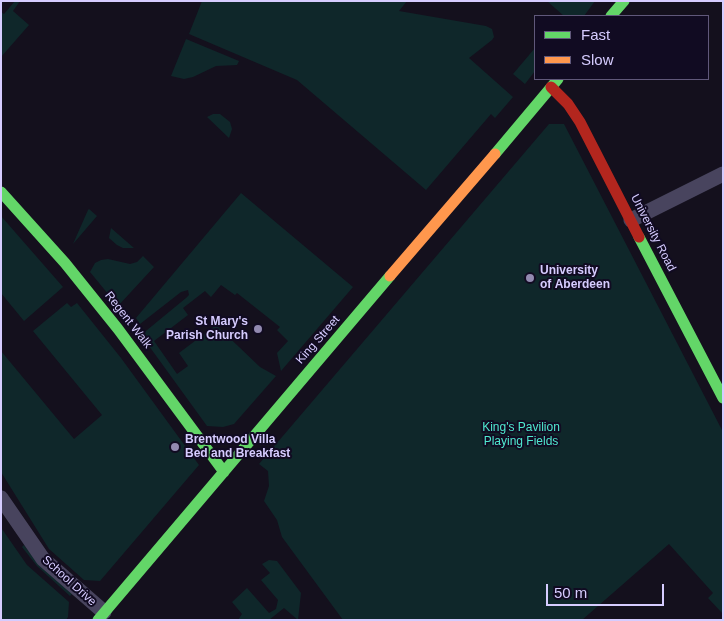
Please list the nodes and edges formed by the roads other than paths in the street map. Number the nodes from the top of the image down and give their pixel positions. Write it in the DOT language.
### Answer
graph roads {
  1 [pos="624,1"];
  2 [pos="613,15"];
  3 [pos="554,83"];
  4 [pos="723,174"];
  5 [pos="1,192"];
  6 [pos="631,220"];
  7 [pos="723,398"];
  8 [pos="224,472"];
  9 [pos="1,498"];
  10 [pos="101,616"];
  1 -- 2 [label="street"];
  3 -- 6 [label="street, University Road"];
  3 -- 8 [label="street, King Street"];
  4 -- 6 [label="street"];
  5 -- 8 [label="street, Regent Walk"];
  6 -- 7 [label="street, University Road"];
  8 -- 10 [label="street, King Street"];
  9 -- 10 [label="street, School Drive"];
}
